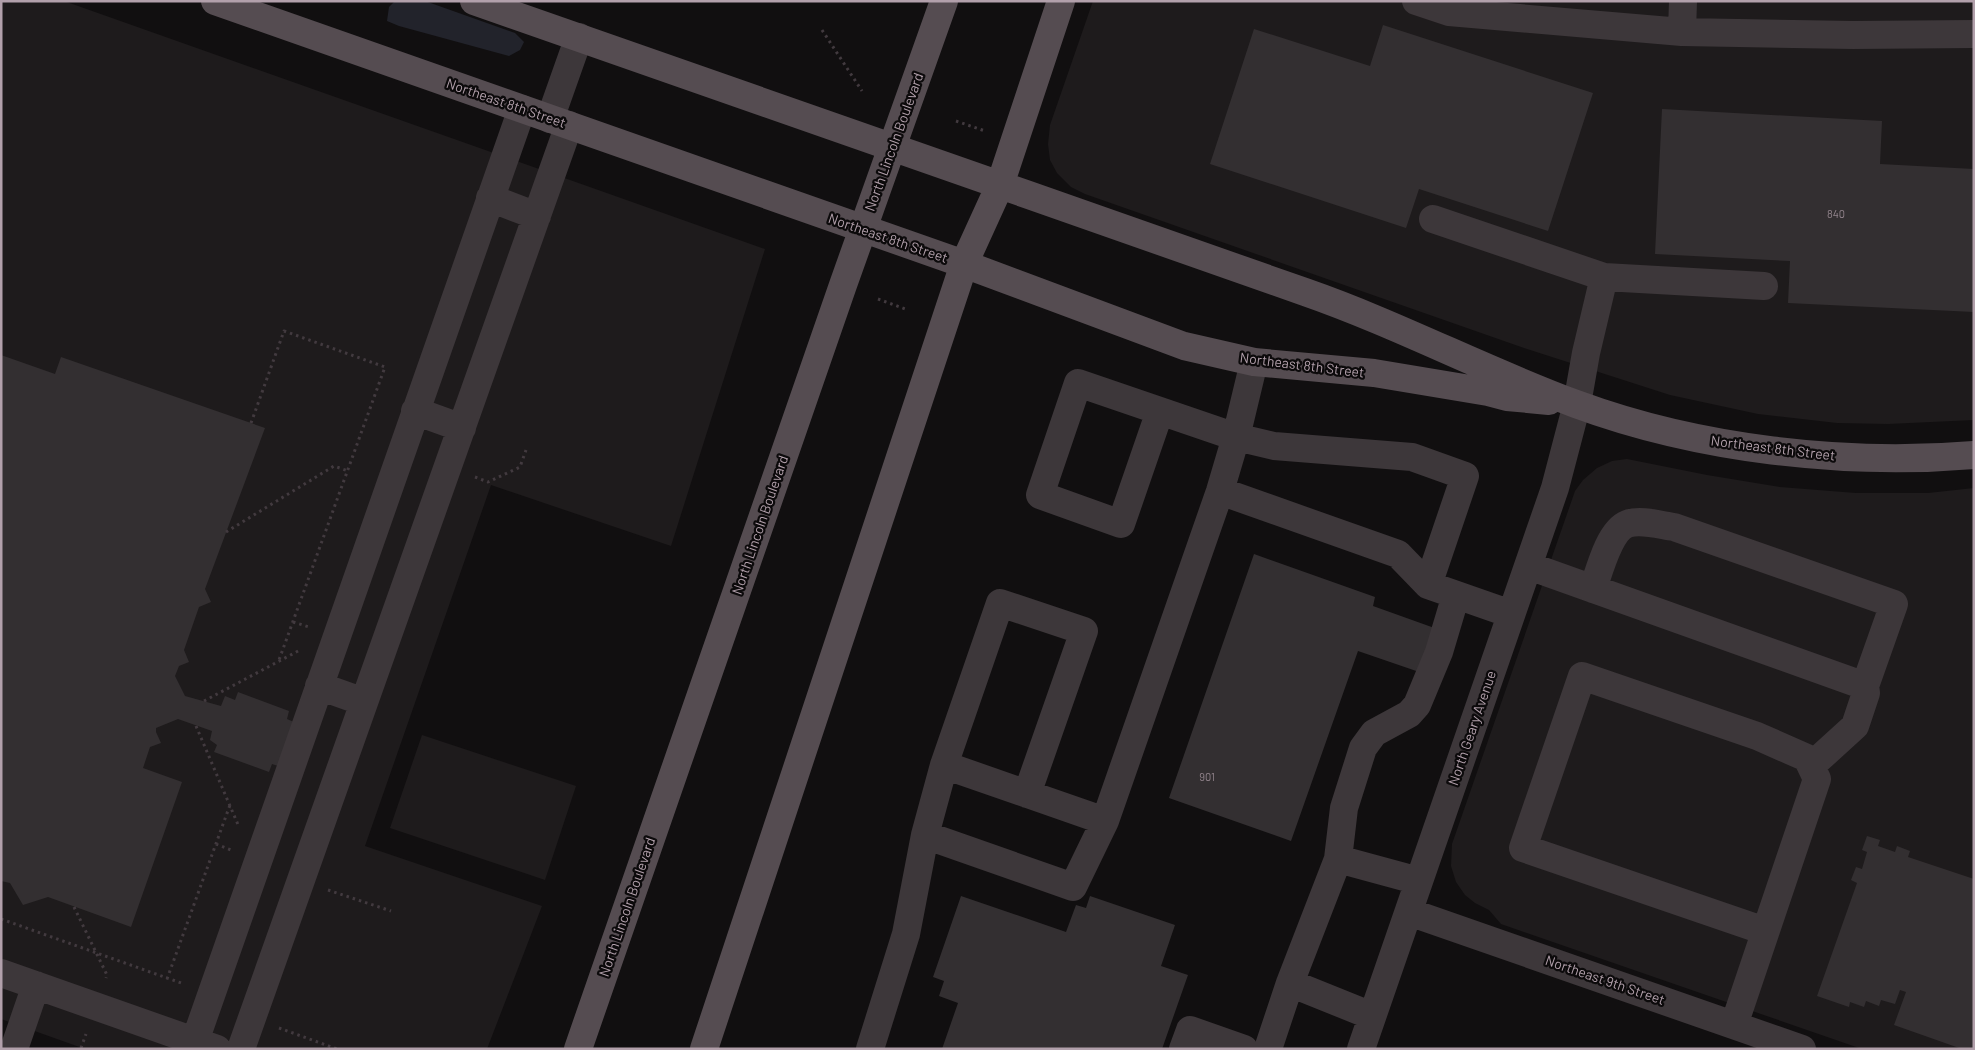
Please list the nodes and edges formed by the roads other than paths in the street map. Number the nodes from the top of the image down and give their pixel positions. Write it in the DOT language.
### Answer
graph roads {
  1 [pos="215,1"];
  2 [pos="474,1"];
  3 [pos="944,1"];
  4 [pos="1062,1"];
  5 [pos="1416,1"];
  6 [pos="1683,1"];
  7 [pos="1682,32"];
  8 [pos="1974,34"];
  9 [pos="579,37"];
  10 [pos="522,109"];
  11 [pos="560,122"];
  12 [pos="892,147"];
  13 [pos="1000,185"];
  14 [pos="490,198"];
  15 [pos="537,216"];
  16 [pos="1433,219"];
  17 [pos="863,229"];
  18 [pos="964,264"];
  19 [pos="1604,277"];
  20 [pos="1764,286"];
  21 [pos="1254,362"];
  22 [pos="1578,404"];
  23 [pos="415,411"];
  24 [pos="1160,411"];
  25 [pos="462,428"];
  26 [pos="1236,437"];
  27 [pos="1974,455"];
  28 [pos="1220,491"];
  29 [pos="1529,566"];
  30 [pos="1428,585"];
  31 [pos="1593,589"];
  32 [pos="1456,595"];
  33 [pos="1511,614"];
  34 [pos="319,686"];
  35 [pos="1865,686"];
  36 [pos="364,702"];
  37 [pos="944,765"];
  38 [pos="1811,766"];
  39 [pos="1026,794"];
  40 [pos="1106,821"];
  41 [pos="925,835"];
  42 [pos="1338,859"];
  43 [pos="1419,881"];
  44 [pos="1408,912"];
  45 [pos="1765,931"];
  46 [pos="1,973"];
  47 [pos="1290,983"];
  48 [pos="36,985"];
  49 [pos="1372,1016"];
  50 [pos="1734,1025"];
  51 [pos="206,1045"];
  52 [pos="14,1049"];
  53 [pos="241,1049"];
  54 [pos="578,1049"];
  55 [pos="704,1049"];
  56 [pos="870,1049"];
  57 [pos="1183,1049"];
  58 [pos="1244,1049"];
  59 [pos="1268,1049"];
  60 [pos="1361,1049"];
  61 [pos="1802,1049"];
  1 -- 10 [label="main road, Northeast 8th Street"];
  2 -- 9 [label="main road, Northeast 8th Street"];
  3 -- 12 [label="main road, North Lincoln Boulevard"];
  4 -- 13 [label="main road"];
  5 -- 7 [label="street"];
  6 -- 7 [label="street"];
  7 -- 8 [label="street"];
  9 -- 11 [label="street"];
  9 -- 12 [label="main road, Northeast 8th Street"];
  10 -- 11 [label="main road, Northeast 8th Street"];
  10 -- 14 [label="street"];
  11 -- 15 [label="street"];
  11 -- 17 [label="main road, Northeast 8th Street"];
  12 -- 13 [label="main road, Northeast 8th Street"];
  12 -- 17 [label="main road, North Lincoln Boulevard"];
  13 -- 18 [label="main road"];
  13 -- 22 [label="main road, Northeast 8th Street"];
  14 -- 15 [label="street"];
  14 -- 23 [label="street"];
  15 -- 25 [label="street"];
  16 -- 19 [label="street"];
  17 -- 18 [label="main road, Northeast 8th Street"];
  17 -- 54 [label="main road, North Lincoln Boulevard"];
  18 -- 21 [label="main road, Northeast 8th Street"];
  18 -- 55 [label="main road"];
  19 -- 20 [label="street"];
  19 -- 22 [label="street, North Geary Avenue"];
  21 -- 22 [label="main road, Northeast 8th Street"];
  21 -- 26 [label="street"];
  22 -- 27 [label="main road, Northeast 8th Street"];
  22 -- 29 [label="street, North Geary Avenue"];
  23 -- 25 [label="street"];
  23 -- 34 [label="street"];
  24 -- 24 [label="street"];
  24 -- 26 [label="street"];
  25 -- 36 [label="street"];
  26 -- 28 [label="street"];
  26 -- 30 [label="street"];
  28 -- 30 [label="street"];
  28 -- 40 [label="street"];
  29 -- 31 [label="street"];
  29 -- 33 [label="street, North Geary Avenue"];
  30 -- 32 [label="street"];
  31 -- 35 [label="street"];
  31 -- 35 [label="street"];
  32 -- 33 [label="street"];
  32 -- 42 [label="street"];
  33 -- 43 [label="street, North Geary Avenue"];
  34 -- 36 [label="street"];
  34 -- 51 [label="street"];
  35 -- 38 [label="street"];
  36 -- 53 [label="street"];
  37 -- 39 [label="street"];
  37 -- 39 [label="street"];
  37 -- 41 [label="street"];
  38 -- 45 [label="street"];
  38 -- 45 [label="street"];
  39 -- 40 [label="street"];
  40 -- 41 [label="street"];
  41 -- 56 [label="street"];
  42 -- 43 [label="street"];
  42 -- 47 [label="street"];
  43 -- 44 [label="street, North Geary Avenue"];
  44 -- 49 [label="street, North Geary Avenue"];
  44 -- 50 [label="street, Northeast 9th Street"];
  45 -- 50 [label="street"];
  46 -- 48 [label="street"];
  47 -- 49 [label="street"];
  47 -- 59 [label="street"];
  48 -- 51 [label="street"];
  48 -- 52 [label="street"];
  49 -- 60 [label="street, North Geary Avenue"];
  50 -- 61 [label="street, Northeast 9th Street"];
  57 -- 58 [label="street"];
}
